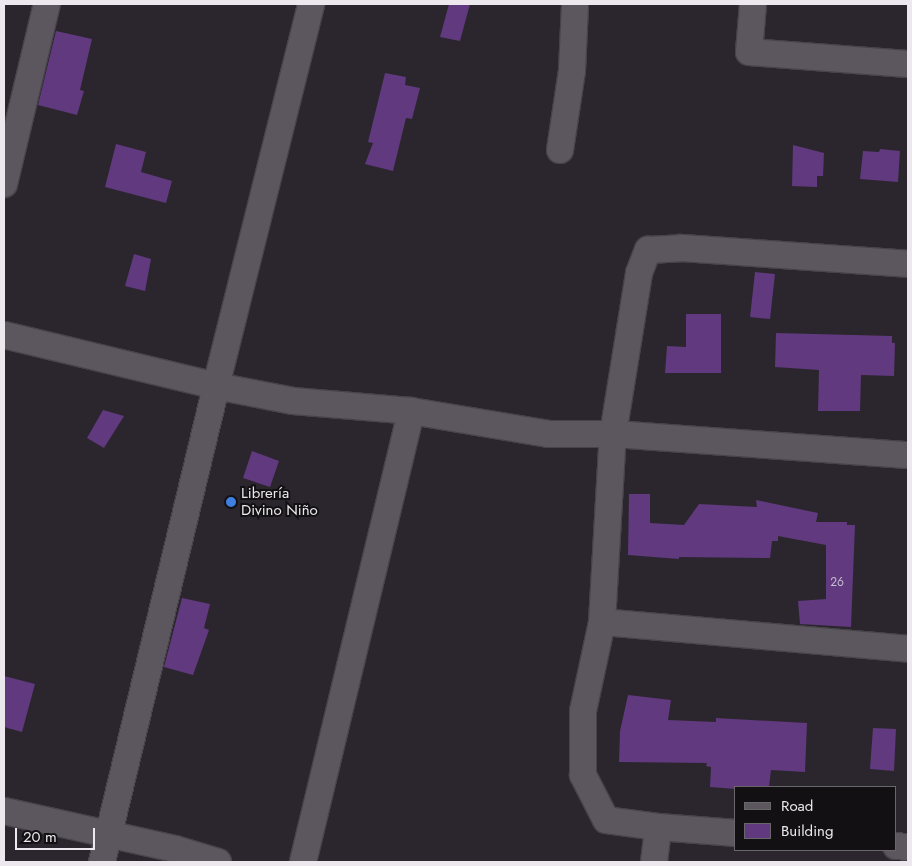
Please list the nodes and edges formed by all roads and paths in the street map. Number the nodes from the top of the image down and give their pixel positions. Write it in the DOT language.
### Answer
graph roads {
  1 [pos="47,4"];
  2 [pos="311,4"];
  3 [pos="575,4"];
  4 [pos="753,4"];
  5 [pos="908,64"];
  6 [pos="560,150"];
  7 [pos="4,184"];
  8 [pos="908,264"];
  9 [pos="4,335"];
  10 [pos="216,386"];
  11 [pos="411,411"];
  12 [pos="613,434"];
  13 [pos="908,455"];
  14 [pos="602,622"];
  15 [pos="908,649"];
  16 [pos="4,811"];
  17 [pos="658,827"];
  18 [pos="734,833"];
  19 [pos="109,836"];
  20 [pos="102,862"];
  21 [pos="218,862"];
  22 [pos="303,862"];
  23 [pos="654,862"];
  1 -- 7 [label="street"];
  2 -- 10 [label="street"];
  3 -- 6 [label="street"];
  4 -- 5 [label="street"];
  8 -- 12 [label="street"];
  9 -- 10 [label="street"];
  10 -- 11 [label="street"];
  10 -- 19 [label="street"];
  11 -- 12 [label="street"];
  11 -- 22 [label="street"];
  12 -- 13 [label="street"];
  12 -- 14 [label="street"];
  14 -- 15 [label="street"];
  14 -- 17 [label="street"];
  16 -- 19 [label="street"];
  17 -- 18 [label="street"];
  17 -- 23 [label="street"];
  19 -- 20 [label="street"];
  19 -- 21 [label="street"];
}
